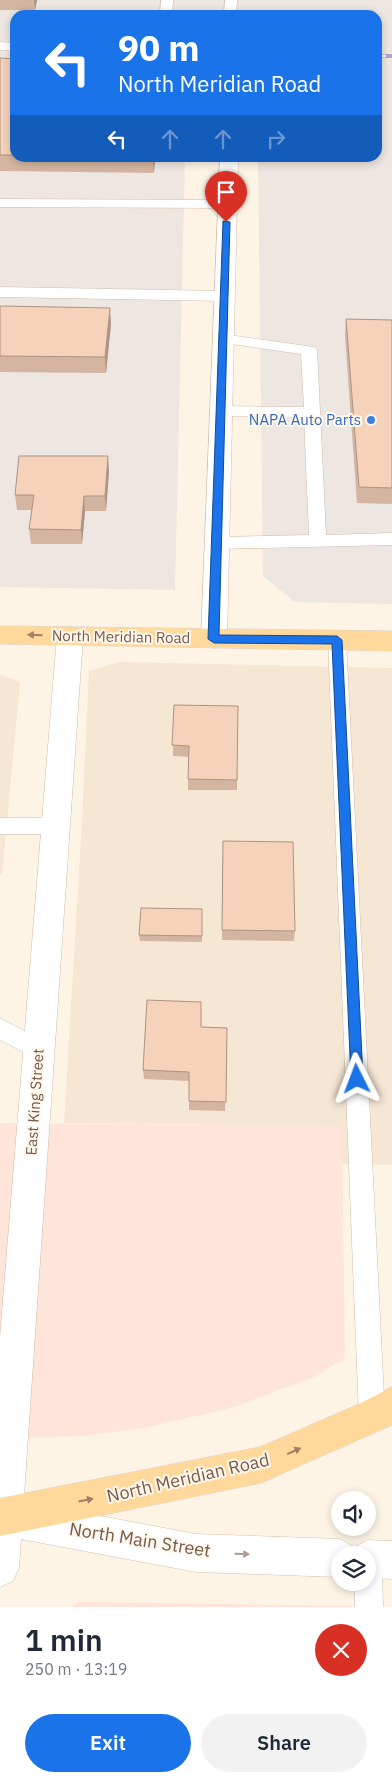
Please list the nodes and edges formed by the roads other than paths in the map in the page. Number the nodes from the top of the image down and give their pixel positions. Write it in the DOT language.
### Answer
graph roads {
  1 [pos="229,162"];
  2 [pos="0,203"];
  3 [pos="226,204"];
  4 [pos="0,292"];
  5 [pos="224,296"];
  6 [pos="222,339"];
  7 [pos="220,411"];
  8 [pos="312,412"];
  9 [pos="392,539"];
  10 [pos="318,541"];
  11 [pos="216,543"];
  12 [pos="0,635"];
  13 [pos="70,636"];
  14 [pos="214,639"];
  15 [pos="337,640"];
  16 [pos="392,641"];
  17 [pos="0,826"];
  18 [pos="56,826"];
  19 [pos="0,1028"];
  20 [pos="39,1050"];
  21 [pos="382,1411"];
  22 [pos="2,1517"];
  23 [pos="331,1558"];
  24 [pos="376,1559"];
  25 [pos="392,1560"];
  26 [pos="0,1568"];
  27 [pos="368,1591"];
  28 [pos="368,1607"];
  1 -- 3 [label="street"];
  2 -- 3 [label="lane"];
  3 -- 5 [label="street"];
  4 -- 5 [label="lane"];
  5 -- 6 [label="street"];
  6 -- 7 [label="street"];
  6 -- 8 [label="lane"];
  7 -- 8 [label="lane"];
  7 -- 11 [label="street"];
  8 -- 10 [label="lane"];
  9 -- 10 [label="lane"];
  10 -- 11 [label="lane"];
  11 -- 14 [label="street"];
  13 -- 12 [label="main road, North Meridian Road, one-way"];
  13 -- 14 [label="main road, North Meridian Road"];
  13 -- 18 [label="street, East King Street"];
  14 -- 15 [label="main road, North Meridian Road"];
  15 -- 16 [label="main road, North Meridian Road"];
  15 -- 21 [label="lane"];
  17 -- 18 [label="lane"];
  18 -- 20 [label="street, East King Street"];
  19 -- 20 [label="lane"];
  20 -- 22 [label="street, East King Street"];
  22 -- 21 [label="main road, North Meridian Road, one-way"];
  22 -- 23 [label="street, North Main Street, one-way"];
  22 -- 26 [label="street, East King Street"];
  24 -- 25 [label="street"];
  27 -- 28 [label="lane"];
}
